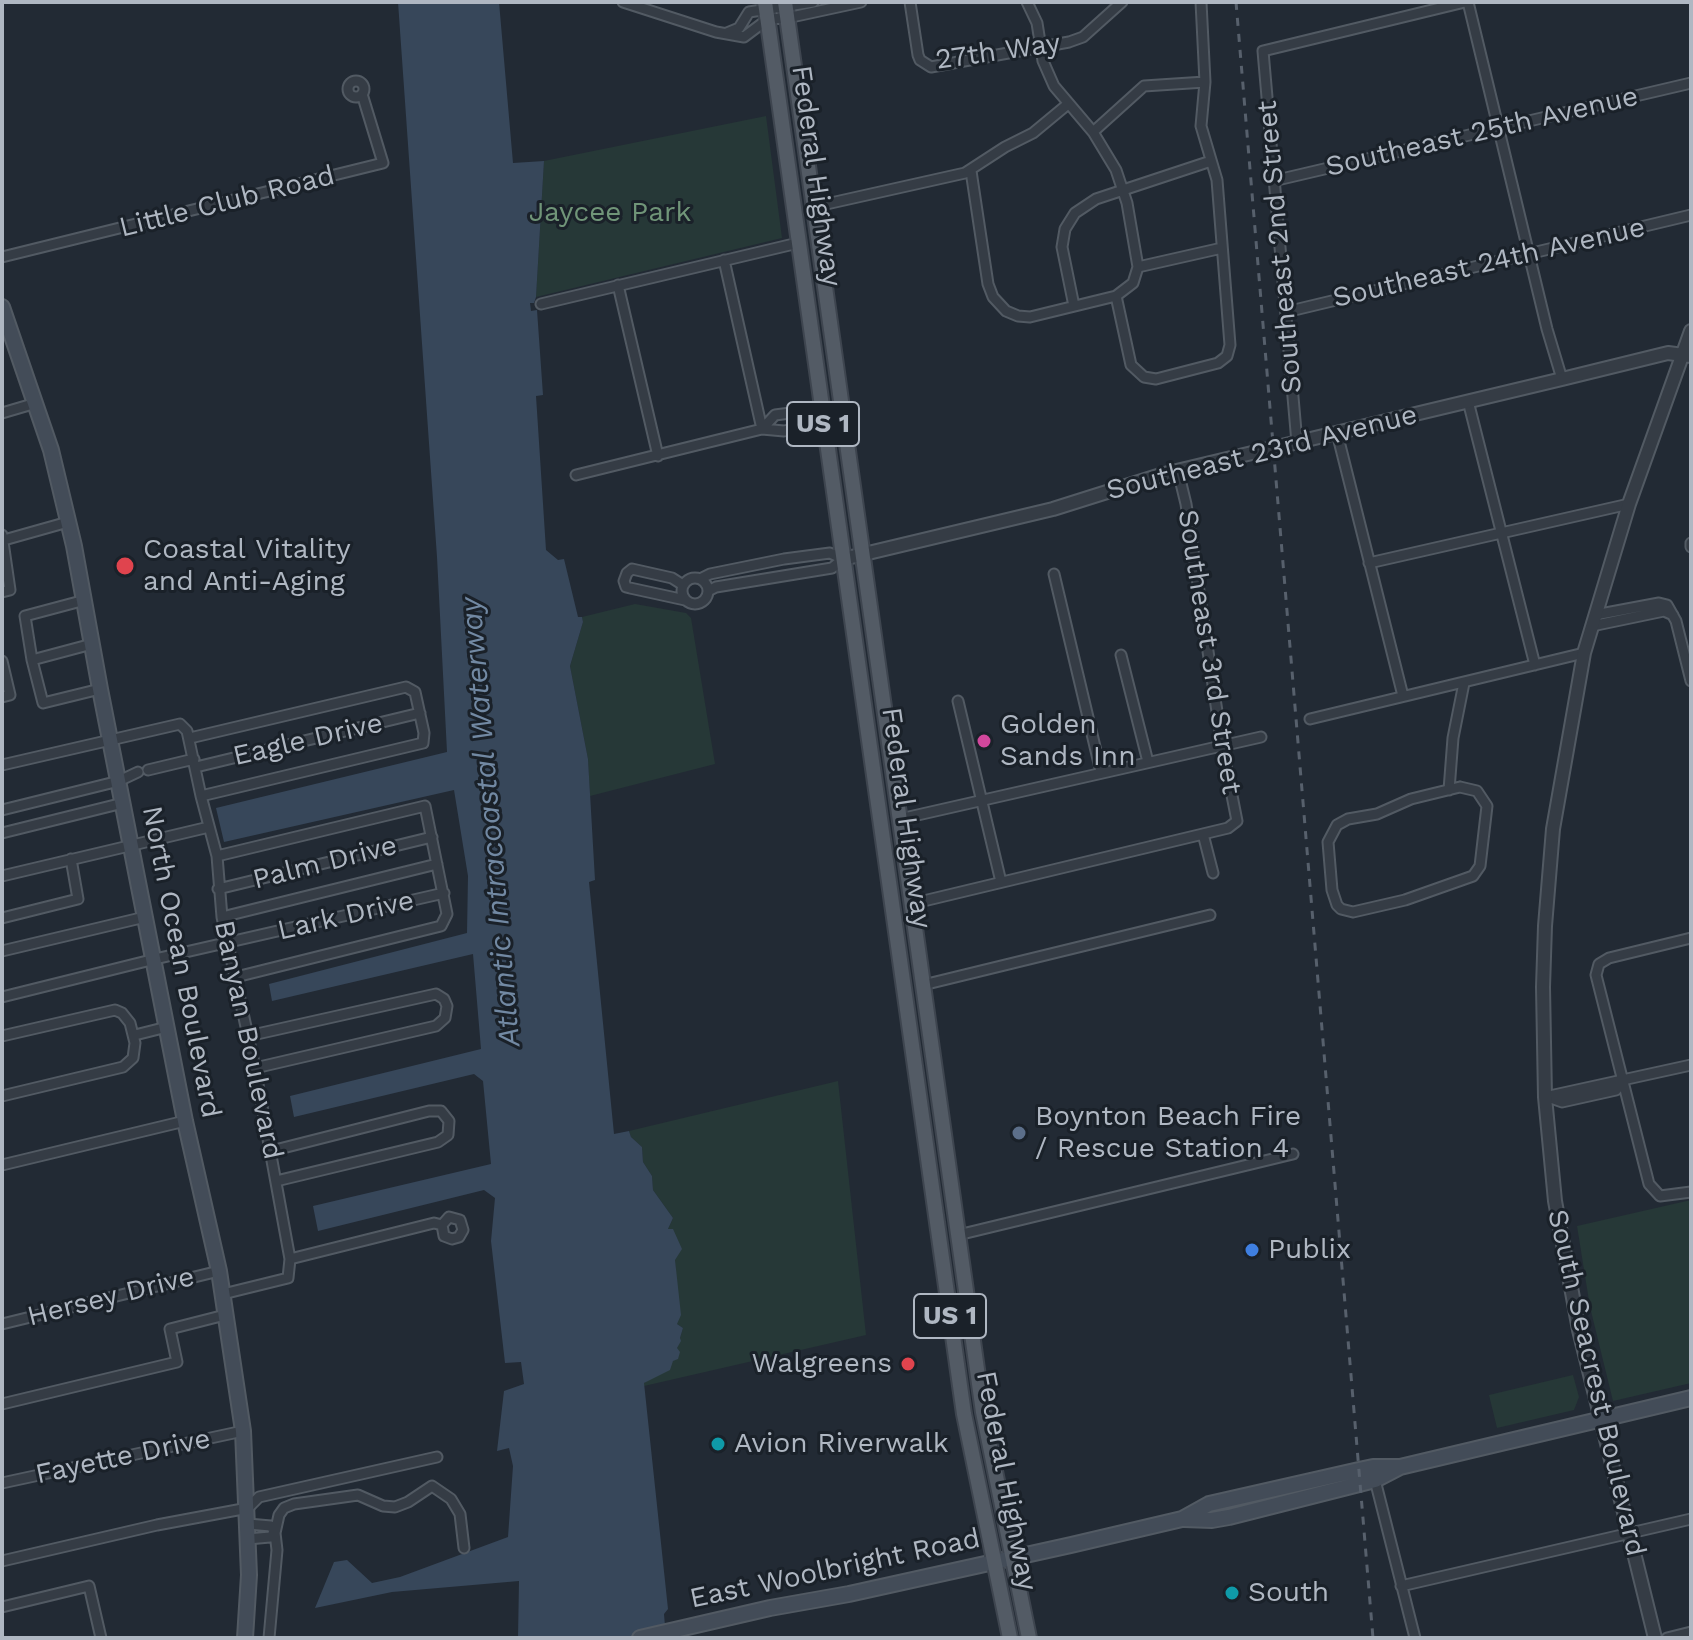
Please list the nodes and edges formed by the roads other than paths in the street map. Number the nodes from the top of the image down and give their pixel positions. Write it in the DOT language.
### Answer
graph roads {
  1 [pos="623,2"];
  2 [pos="813,2"];
  3 [pos="861,2"];
  4 [pos="910,2"];
  5 [pos="1027,2"];
  6 [pos="1122,2"];
  7 [pos="1201,2"];
  8 [pos="1467,2"];
  9 [pos="786,9"];
  10 [pos="767,10"];
  11 [pos="724,34"];
  12 [pos="1040,47"];
  13 [pos="1205,82"];
  14 [pos="1691,83"];
  15 [pos="362,94"];
  16 [pos="1068,104"];
  17 [pos="782,125"];
  18 [pos="1498,127"];
  19 [pos="1093,132"];
  20 [pos="1211,161"];
  21 [pos="971,171"];
  22 [pos="1273,181"];
  23 [pos="1124,191"];
  24 [pos="813,207"];
  25 [pos="794,210"];
  26 [pos="1691,215"];
  27 [pos="798,243"];
  28 [pos="1222,248"];
  29 [pos="1528,253"];
  30 [pos="2,257"];
  31 [pos="724,260"];
  32 [pos="1138,267"];
  33 [pos="618,285"];
  34 [pos="1116,296"];
  35 [pos="827,300"];
  36 [pos="541,304"];
  37 [pos="1074,306"];
  38 [pos="2,307"];
  39 [pos="1286,312"];
  40 [pos="1691,331"];
  41 [pos="1687,356"];
  42 [pos="1562,379"];
  43 [pos="1468,401"];
  44 [pos="36,403"];
  45 [pos="2,413"];
  46 [pos="822,416"];
  47 [pos="762,429"];
  48 [pos="846,433"];
  49 [pos="1337,433"];
  50 [pos="1297,443"];
  51 [pos="658,456"];
  52 [pos="1178,471"];
  53 [pos="576,475"];
  54 [pos="1629,504"];
  55 [pos="68,522"];
  56 [pos="1501,533"];
  57 [pos="3,538"];
  58 [pos="863,555"];
  59 [pos="843,559"];
  60 [pos="1369,563"];
  61 [pos="1054,574"];
  62 [pos="700,579"];
  63 [pos="683,585"];
  64 [pos="6,591"];
  65 [pos="708,591"];
  66 [pos="85,600"];
  67 [pos="685,600"];
  68 [pos="1593,621"];
  69 [pos="92,644"];
  70 [pos="1584,653"];
  71 [pos="1121,655"];
  72 [pos="32,660"];
  73 [pos="2,661"];
  74 [pos="1535,665"];
  75 [pos="1691,681"];
  76 [pos="1464,683"];
  77 [pos="100,689"];
  78 [pos="6,696"];
  79 [pos="1403,696"];
  80 [pos="958,701"];
  81 [pos="420,713"];
  82 [pos="1310,719"];
  83 [pos="866,727"];
  84 [pos="1261,737"];
  85 [pos="114,738"];
  86 [pos="190,738"];
  87 [pos="1222,745"];
  88 [pos="1148,762"];
  89 [pos="195,763"];
  90 [pos="2,765"];
  91 [pos="1101,772"];
  92 [pos="119,781"];
  93 [pos="1449,790"];
  94 [pos="201,796"];
  95 [pos="983,801"];
  96 [pos="123,803"];
  97 [pos="2,810"];
  98 [pos="900,819"];
  99 [pos="209,827"];
  100 [pos="882,828"];
  101 [pos="2,833"];
  102 [pos="1203,834"];
  103 [pos="902,836"];
  104 [pos="432,837"];
  105 [pos="132,846"];
  106 [pos="217,856"];
  107 [pos="71,859"];
  108 [pos="437,864"];
  109 [pos="1213,873"];
  110 [pos="2,876"];
  111 [pos="1001,882"];
  112 [pos="218,889"];
  113 [pos="444,893"];
  114 [pos="911,904"];
  115 [pos="1210,915"];
  116 [pos="145,917"];
  117 [pos="222,917"];
  118 [pos="2,918"];
  119 [pos="1691,938"];
  120 [pos="229,943"];
  121 [pos="2,951"];
  122 [pos="155,959"];
  123 [pos="236,977"];
  124 [pos="923,985"];
  125 [pos="2,997"];
  126 [pos="167,1027"];
  127 [pos="135,1035"];
  128 [pos="2,1036"];
  129 [pos="248,1036"];
  130 [pos="1691,1065"];
  131 [pos="255,1068"];
  132 [pos="1623,1082"];
  133 [pos="2,1096"];
  134 [pos="1545,1097"];
  135 [pos="185,1121"];
  136 [pos="271,1151"];
  137 [pos="1293,1154"];
  138 [pos="2,1165"];
  139 [pos="276,1181"];
  140 [pos="1691,1192"];
  141 [pos="936,1217"];
  142 [pos="442,1225"];
  143 [pos="939,1237"];
  144 [pos="959,1242"];
  145 [pos="290,1259"];
  146 [pos="219,1271"];
  147 [pos="230,1292"];
  148 [pos="225,1315"];
  149 [pos="2,1324"];
  150 [pos="1691,1398"];
  151 [pos="2,1404"];
  152 [pos="1601,1419"];
  153 [pos="243,1431"];
  154 [pos="437,1457"];
  155 [pos="1400,1467"];
  156 [pos="1375,1480"];
  157 [pos="2,1483"];
  158 [pos="248,1508"];
  159 [pos="1182,1519"];
  160 [pos="1691,1519"];
  161 [pos="248,1532"];
  162 [pos="275,1533"];
  163 [pos="1629,1534"];
  164 [pos="464,1548"];
  165 [pos="1012,1558"];
  166 [pos="2,1561"];
  167 [pos="993,1562"];
  168 [pos="1401,1586"];
  169 [pos="2,1607"];
  170 [pos="1691,1632"];
  171 [pos="101,1638"];
  172 [pos="245,1638"];
  173 [pos="269,1638"];
  174 [pos="640,1638"];
  175 [pos="1010,1638"];
  176 [pos="1029,1638"];
  177 [pos="1415,1638"];
  178 [pos="1655,1638"];
  179 [pos="1667,1638"];
  1 -- 11 [label="street"];
  2 -- 9 [label="street"];
  3 -- 9 [label="street"];
  4 -- 12 [label="street, 27th Way"];
  5 -- 12 [label="street"];
  6 -- 12 [label="street, 27th Way"];
  7 -- 13 [label="street"];
  8 -- 18 [label="street"];
  8 -- 22 [label="street, Southeast 2nd Street"];
  9 -- 10 [label="street"];
  9 -- 24 [label="main road, Federal Highway / US 1"];
  10 -- 11 [label="street"];
  10 -- 11 [label="street"];
  10 -- 17 [label="main road, Federal Highway / US 1"];
  12 -- 16 [label="street"];
  13 -- 19 [label="street"];
  13 -- 20 [label="street"];
  14 -- 18 [label="street, Southeast 25th Avenue"];
  15 -- 30 [label="street, Little Club Road"];
  16 -- 19 [label="street"];
  16 -- 21 [label="street"];
  17 -- 24 [label="main road"];
  17 -- 25 [label="main road, Federal Highway / US 1"];
  18 -- 22 [label="street, Southeast 25th Avenue"];
  18 -- 29 [label="street"];
  19 -- 23 [label="street"];
  20 -- 23 [label="street"];
  20 -- 28 [label="street"];
  21 -- 24 [label="street"];
  21 -- 37 [label="street"];
  22 -- 39 [label="street, Southeast 2nd Street"];
  23 -- 32 [label="street"];
  23 -- 37 [label="street"];
  24 -- 35 [label="main road, Federal Highway / US 1"];
  25 -- 27 [label="main road, Federal Highway / US 1"];
  25 -- 35 [label="main road"];
  26 -- 29 [label="street, Southeast 24th Avenue"];
  27 -- 31 [label="street"];
  27 -- 46 [label="main road, Federal Highway / US 1"];
  28 -- 32 [label="street"];
  28 -- 34 [label="street"];
  29 -- 39 [label="street, Southeast 24th Avenue"];
  29 -- 42 [label="street"];
  31 -- 33 [label="street"];
  31 -- 47 [label="street"];
  32 -- 34 [label="street"];
  33 -- 36 [label="street"];
  33 -- 51 [label="street"];
  34 -- 37 [label="street"];
  35 -- 48 [label="main road, Federal Highway / US 1"];
  38 -- 44 [label="main road, North Ocean Boulevard"];
  39 -- 50 [label="street, Southeast 2nd Street"];
  40 -- 41 [label="street, South Seacrest Boulevard"];
  41 -- 42 [label="street, Southeast 23rd Avenue"];
  41 -- 54 [label="street, South Seacrest Boulevard"];
  42 -- 43 [label="street, Southeast 23rd Avenue"];
  43 -- 49 [label="street, Southeast 23rd Avenue"];
  43 -- 56 [label="street"];
  44 -- 45 [label="street"];
  44 -- 55 [label="main road, North Ocean Boulevard"];
  46 -- 47 [label="street"];
  46 -- 47 [label="street"];
  46 -- 48 [label="main road"];
  46 -- 59 [label="main road, Federal Highway / US 1"];
  47 -- 51 [label="street"];
  48 -- 58 [label="main road, Federal Highway / US 1"];
  49 -- 50 [label="street, Southeast 23rd Avenue"];
  49 -- 60 [label="street"];
  50 -- 52 [label="street, Southeast 23rd Avenue"];
  51 -- 53 [label="street"];
  52 -- 58 [label="street, Southeast 23rd Avenue"];
  52 -- 87 [label="street, Southeast 3rd Street"];
  54 -- 56 [label="street"];
  54 -- 68 [label="street, South Seacrest Boulevard"];
  55 -- 57 [label="street"];
  55 -- 66 [label="main road, North Ocean Boulevard"];
  56 -- 60 [label="street"];
  56 -- 74 [label="street"];
  57 -- 64 [label="street"];
  58 -- 59 [label="street, Southeast 23rd Avenue"];
  58 -- 98 [label="main road, Federal Highway / US 1"];
  59 -- 62 [label="street"];
  59 -- 65 [label="street"];
  59 -- 83 [label="main road, Federal Highway / US 1"];
  60 -- 79 [label="street"];
  61 -- 91 [label="street"];
  62 -- 63 [label="street"];
  62 -- 65 [label="street"];
  63 -- 67 [label="street"];
  63 -- 67 [label="street"];
  65 -- 67 [label="street"];
  66 -- 69 [label="main road, North Ocean Boulevard"];
  66 -- 72 [label="street"];
  68 -- 70 [label="street, South Seacrest Boulevard"];
  68 -- 75 [label="street"];
  69 -- 72 [label="street"];
  69 -- 77 [label="main road, North Ocean Boulevard"];
  70 -- 74 [label="street"];
  70 -- 134 [label="street, South Seacrest Boulevard"];
  71 -- 88 [label="street"];
  72 -- 77 [label="street"];
  73 -- 78 [label="street"];
  74 -- 76 [label="street"];
  76 -- 79 [label="street"];
  76 -- 93 [label="street"];
  77 -- 85 [label="main road, North Ocean Boulevard"];
  79 -- 82 [label="street"];
  80 -- 95 [label="street"];
  81 -- 86 [label="street"];
  81 -- 89 [label="street, Eagle Drive"];
  81 -- 94 [label="street"];
  83 -- 98 [label="main road"];
  83 -- 100 [label="main road, Federal Highway / US 1"];
  84 -- 87 [label="street"];
  85 -- 86 [label="street"];
  85 -- 90 [label="street"];
  85 -- 92 [label="main road, North Ocean Boulevard"];
  86 -- 89 [label="street, Banyan Boulevard"];
  87 -- 88 [label="street"];
  87 -- 102 [label="street, Southeast 3rd Street"];
  88 -- 91 [label="street"];
  89 -- 92 [label="street, Eagle Drive"];
  89 -- 94 [label="street, Banyan Boulevard"];
  91 -- 95 [label="street"];
  92 -- 96 [label="main road, North Ocean Boulevard"];
  92 -- 97 [label="street, Eagle Drive"];
  93 -- 93 [label="street"];
  94 -- 99 [label="street, Banyan Boulevard"];
  95 -- 98 [label="street"];
  95 -- 111 [label="street"];
  96 -- 101 [label="street"];
  96 -- 105 [label="main road, North Ocean Boulevard"];
  98 -- 103 [label="main road, Federal Highway / US 1"];
  99 -- 105 [label="street"];
  99 -- 106 [label="street, Banyan Boulevard"];
  100 -- 103 [label="main road"];
  100 -- 141 [label="main road, Federal Highway / US 1"];
  102 -- 109 [label="street, Southeast 3rd Street"];
  102 -- 111 [label="street"];
  103 -- 114 [label="main road, Federal Highway / US 1"];
  104 -- 106 [label="street"];
  104 -- 108 [label="street"];
  104 -- 112 [label="street, Palm Drive"];
  105 -- 107 [label="street"];
  105 -- 116 [label="main road, North Ocean Boulevard"];
  106 -- 112 [label="street, Banyan Boulevard"];
  107 -- 110 [label="street"];
  107 -- 118 [label="street"];
  108 -- 113 [label="street"];
  108 -- 117 [label="street"];
  111 -- 114 [label="street"];
  112 -- 117 [label="street, Banyan Boulevard"];
  113 -- 120 [label="street, Lark Drive"];
  113 -- 123 [label="street"];
  114 -- 124 [label="main road, Federal Highway / US 1"];
  115 -- 124 [label="street"];
  116 -- 121 [label="street"];
  116 -- 122 [label="main road, North Ocean Boulevard"];
  117 -- 120 [label="street, Banyan Boulevard"];
  119 -- 132 [label="street"];
  120 -- 122 [label="street, Lark Drive"];
  120 -- 123 [label="street, Banyan Boulevard"];
  122 -- 125 [label="street, Lark Drive"];
  122 -- 126 [label="main road, North Ocean Boulevard"];
  123 -- 129 [label="street, Banyan Boulevard"];
  124 -- 144 [label="main road, Federal Highway / US 1"];
  126 -- 127 [label="street"];
  126 -- 135 [label="main road, North Ocean Boulevard"];
  127 -- 128 [label="street"];
  127 -- 133 [label="street"];
  129 -- 131 [label="street, Banyan Boulevard"];
  129 -- 131 [label="street"];
  130 -- 132 [label="street"];
  131 -- 136 [label="street, Banyan Boulevard"];
  132 -- 134 [label="street"];
  132 -- 140 [label="street"];
  134 -- 152 [label="street, South Seacrest Boulevard"];
  135 -- 138 [label="street"];
  135 -- 146 [label="main road, North Ocean Boulevard"];
  136 -- 139 [label="street, Banyan Boulevard"];
  136 -- 139 [label="street"];
  137 -- 144 [label="street"];
  139 -- 145 [label="street, Banyan Boulevard"];
  141 -- 143 [label="main road, Federal Highway / US 1"];
  141 -- 144 [label="main road"];
  142 -- 145 [label="street"];
  143 -- 144 [label="main road"];
  143 -- 167 [label="main road, Federal Highway / US 1"];
  144 -- 165 [label="main road, Federal Highway / US 1"];
  145 -- 147 [label="street"];
  146 -- 147 [label="main road, North Ocean Boulevard"];
  146 -- 149 [label="street, Hersey Drive"];
  147 -- 148 [label="main road, North Ocean Boulevard"];
  148 -- 151 [label="street"];
  148 -- 153 [label="main road, North Ocean Boulevard"];
  150 -- 152 [label="main road, East Woolbright Road"];
  152 -- 155 [label="main road, East Woolbright Road"];
  152 -- 163 [label="street, South Seacrest Boulevard"];
  153 -- 157 [label="street, Fayette Drive"];
  153 -- 158 [label="main road, North Ocean Boulevard"];
  154 -- 158 [label="street"];
  155 -- 156 [label="main road, East Woolbright Road"];
  155 -- 159 [label="main road, East Woolbright Road"];
  156 -- 159 [label="main road, East Woolbright Road"];
  156 -- 168 [label="street"];
  158 -- 161 [label="main road, North Ocean Boulevard"];
  158 -- 166 [label="street"];
  159 -- 165 [label="main road, East Woolbright Road"];
  160 -- 163 [label="street"];
  161 -- 162 [label="street"];
  161 -- 172 [label="main road, North Ocean Boulevard"];
  162 -- 164 [label="street"];
  162 -- 173 [label="street"];
  163 -- 168 [label="street"];
  163 -- 178 [label="street, South Seacrest Boulevard"];
  165 -- 167 [label="main road, East Woolbright Road"];
  165 -- 176 [label="main road, Federal Highway / US 1"];
  167 -- 174 [label="main road, East Woolbright Road"];
  167 -- 175 [label="main road, Federal Highway / US 1"];
  168 -- 177 [label="street"];
  169 -- 171 [label="street"];
  170 -- 179 [label="street"];
}
